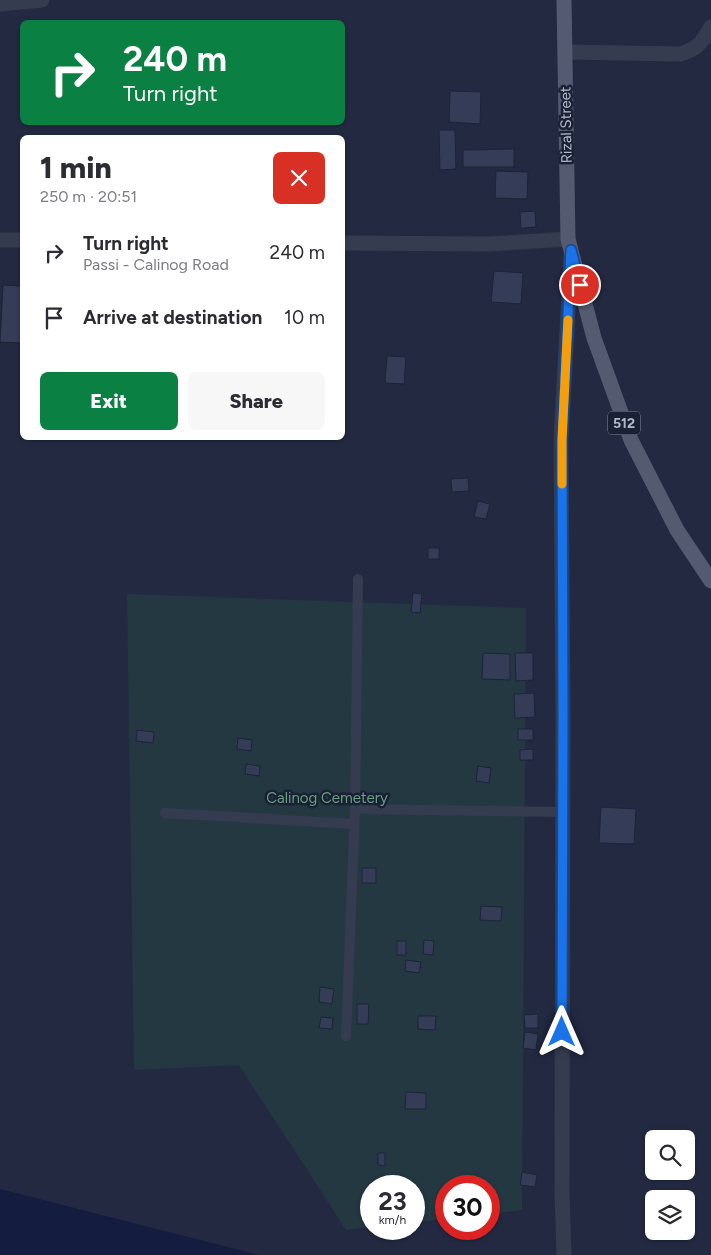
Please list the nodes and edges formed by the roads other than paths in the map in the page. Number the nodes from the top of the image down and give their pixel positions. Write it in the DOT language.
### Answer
graph roads {
  1 [pos="42,0"];
  2 [pos="564,0"];
  3 [pos="0,4"];
  4 [pos="711,27"];
  5 [pos="565,52"];
  6 [pos="0,240"];
  7 [pos="20,240"];
  8 [pos="345,243"];
  9 [pos="570,245"];
  10 [pos="358,579"];
  11 [pos="711,581"];
  12 [pos="355,809"];
  13 [pos="563,812"];
  14 [pos="165,813"];
  15 [pos="354,824"];
  16 [pos="346,1036"];
  17 [pos="564,1255"];
  1 -- 3 [label="street"];
  2 -- 5 [label="main road, Rizal Street / 512"];
  4 -- 5 [label="street"];
  5 -- 9 [label="main road, Rizal Street / 512"];
  6 -- 7 [label="street"];
  8 -- 9 [label="street"];
  9 -- 11 [label="main road, 512"];
  9 -- 13 [label="street"];
  10 -- 12 [label="lane"];
  12 -- 13 [label="lane"];
  12 -- 15 [label="lane"];
  13 -- 17 [label="street"];
  14 -- 15 [label="lane"];
  15 -- 16 [label="lane"];
}
